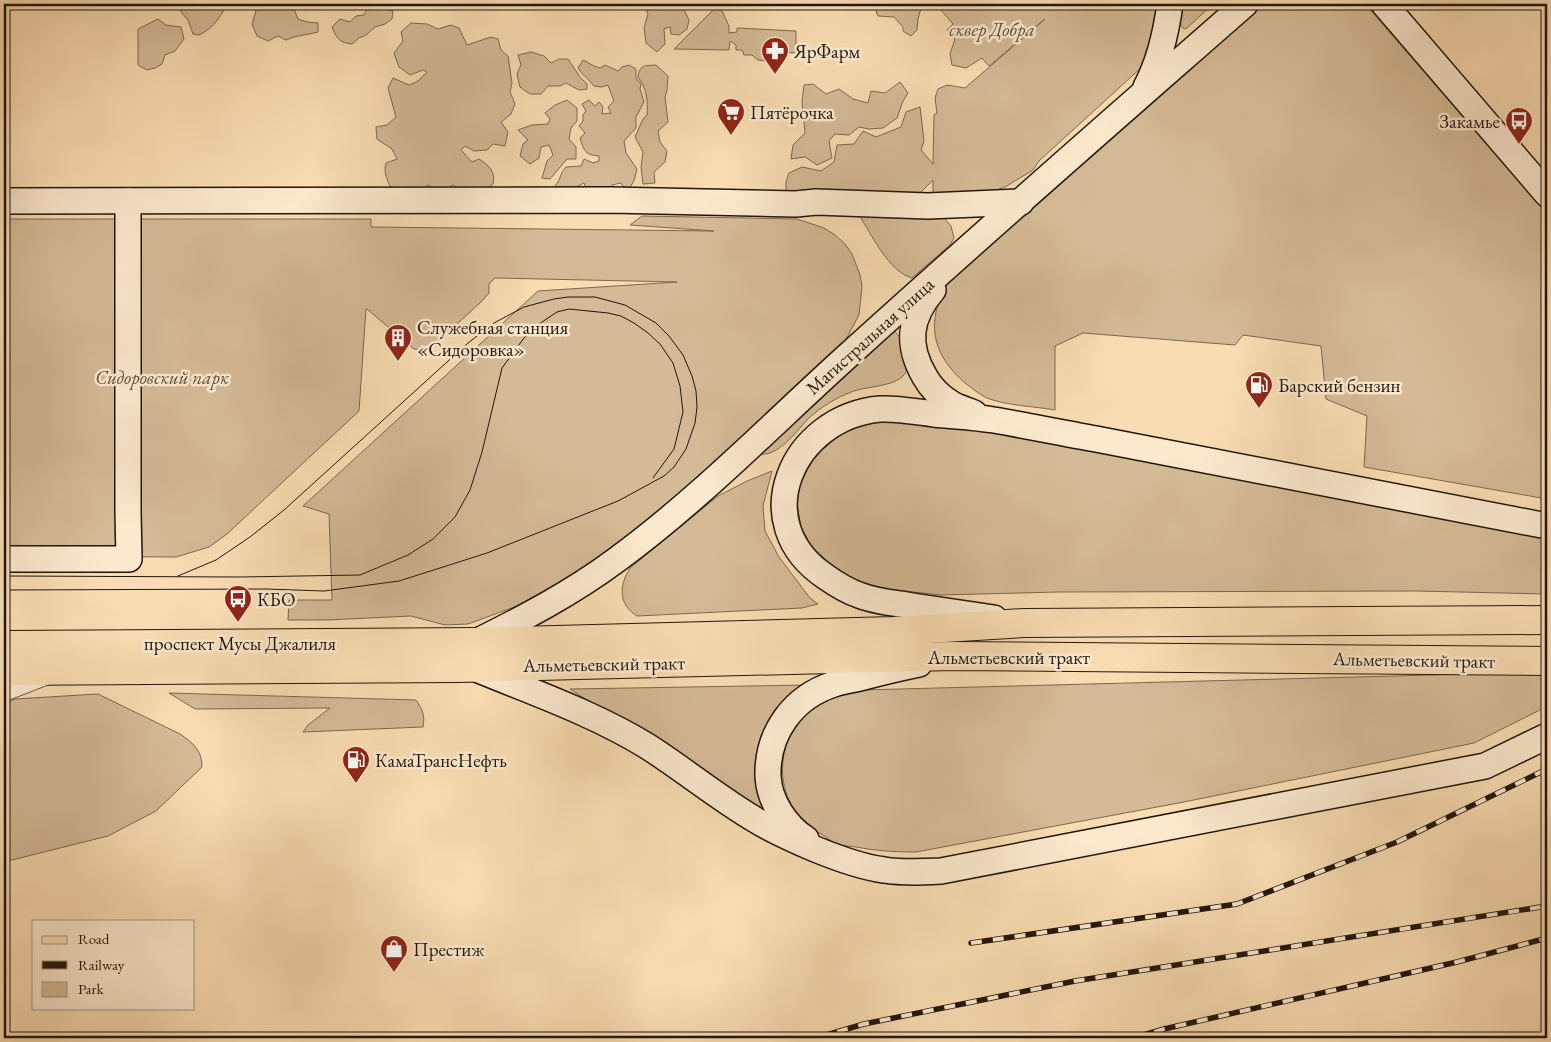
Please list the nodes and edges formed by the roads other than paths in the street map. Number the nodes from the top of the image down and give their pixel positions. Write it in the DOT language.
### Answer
graph roads {
  1 [pos="1170,4"];
  2 [pos="1245,4"];
  3 [pos="1384,4"];
  4 [pos="1141,95"];
  5 [pos="1547,194"];
  6 [pos="4,201"];
  7 [pos="128,201"];
  8 [pos="1021,202"];
  9 [pos="961,255"];
  10 [pos="993,420"];
  11 [pos="1547,526"];
  12 [pos="4,559"];
  13 [pos="1547,620"];
  14 [pos="1024,623"];
  15 [pos="4,645"];
  16 [pos="474,655"];
  17 [pos="952,656"];
  18 [pos="1547,661"];
  19 [pos="4,671"];
  20 [pos="60,671"];
  21 [pos="4,692"];
  22 [pos="1547,736"];
  23 [pos="833,857"];
  1 -- 4 [label="main road"];
  2 -- 4 [label="main road, Магистральная улица"];
  3 -- 5 [label="main road"];
  4 -- 8 [label="main road, Магистральная улица"];
  6 -- 7 [label="main road"];
  7 -- 8 [label="main road"];
  7 -- 12 [label="main road"];
  8 -- 9 [label="main road, Магистральная улица"];
  9 -- 10 [label="main road"];
  9 -- 16 [label="main road, Магистральная улица"];
  10 -- 11 [label="main road"];
  10 -- 14 [label="main road"];
  13 -- 14 [label="main road, Альметьевский тракт"];
  14 -- 16 [label="main road, Альметьевский тракт"];
  15 -- 16 [label="main road, проспект Мусы Джалиля"];
  16 -- 17 [label="main road, Альметьевский тракт"];
  16 -- 20 [label="main road, проспект Мусы Джалиля"];
  16 -- 23 [label="main road"];
  17 -- 18 [label="main road, Альметьевский тракт"];
  17 -- 23 [label="main road"];
  19 -- 20 [label="main road, проспект Мусы Джалиля"];
  20 -- 21 [label="street"];
  22 -- 23 [label="main road"];
}
